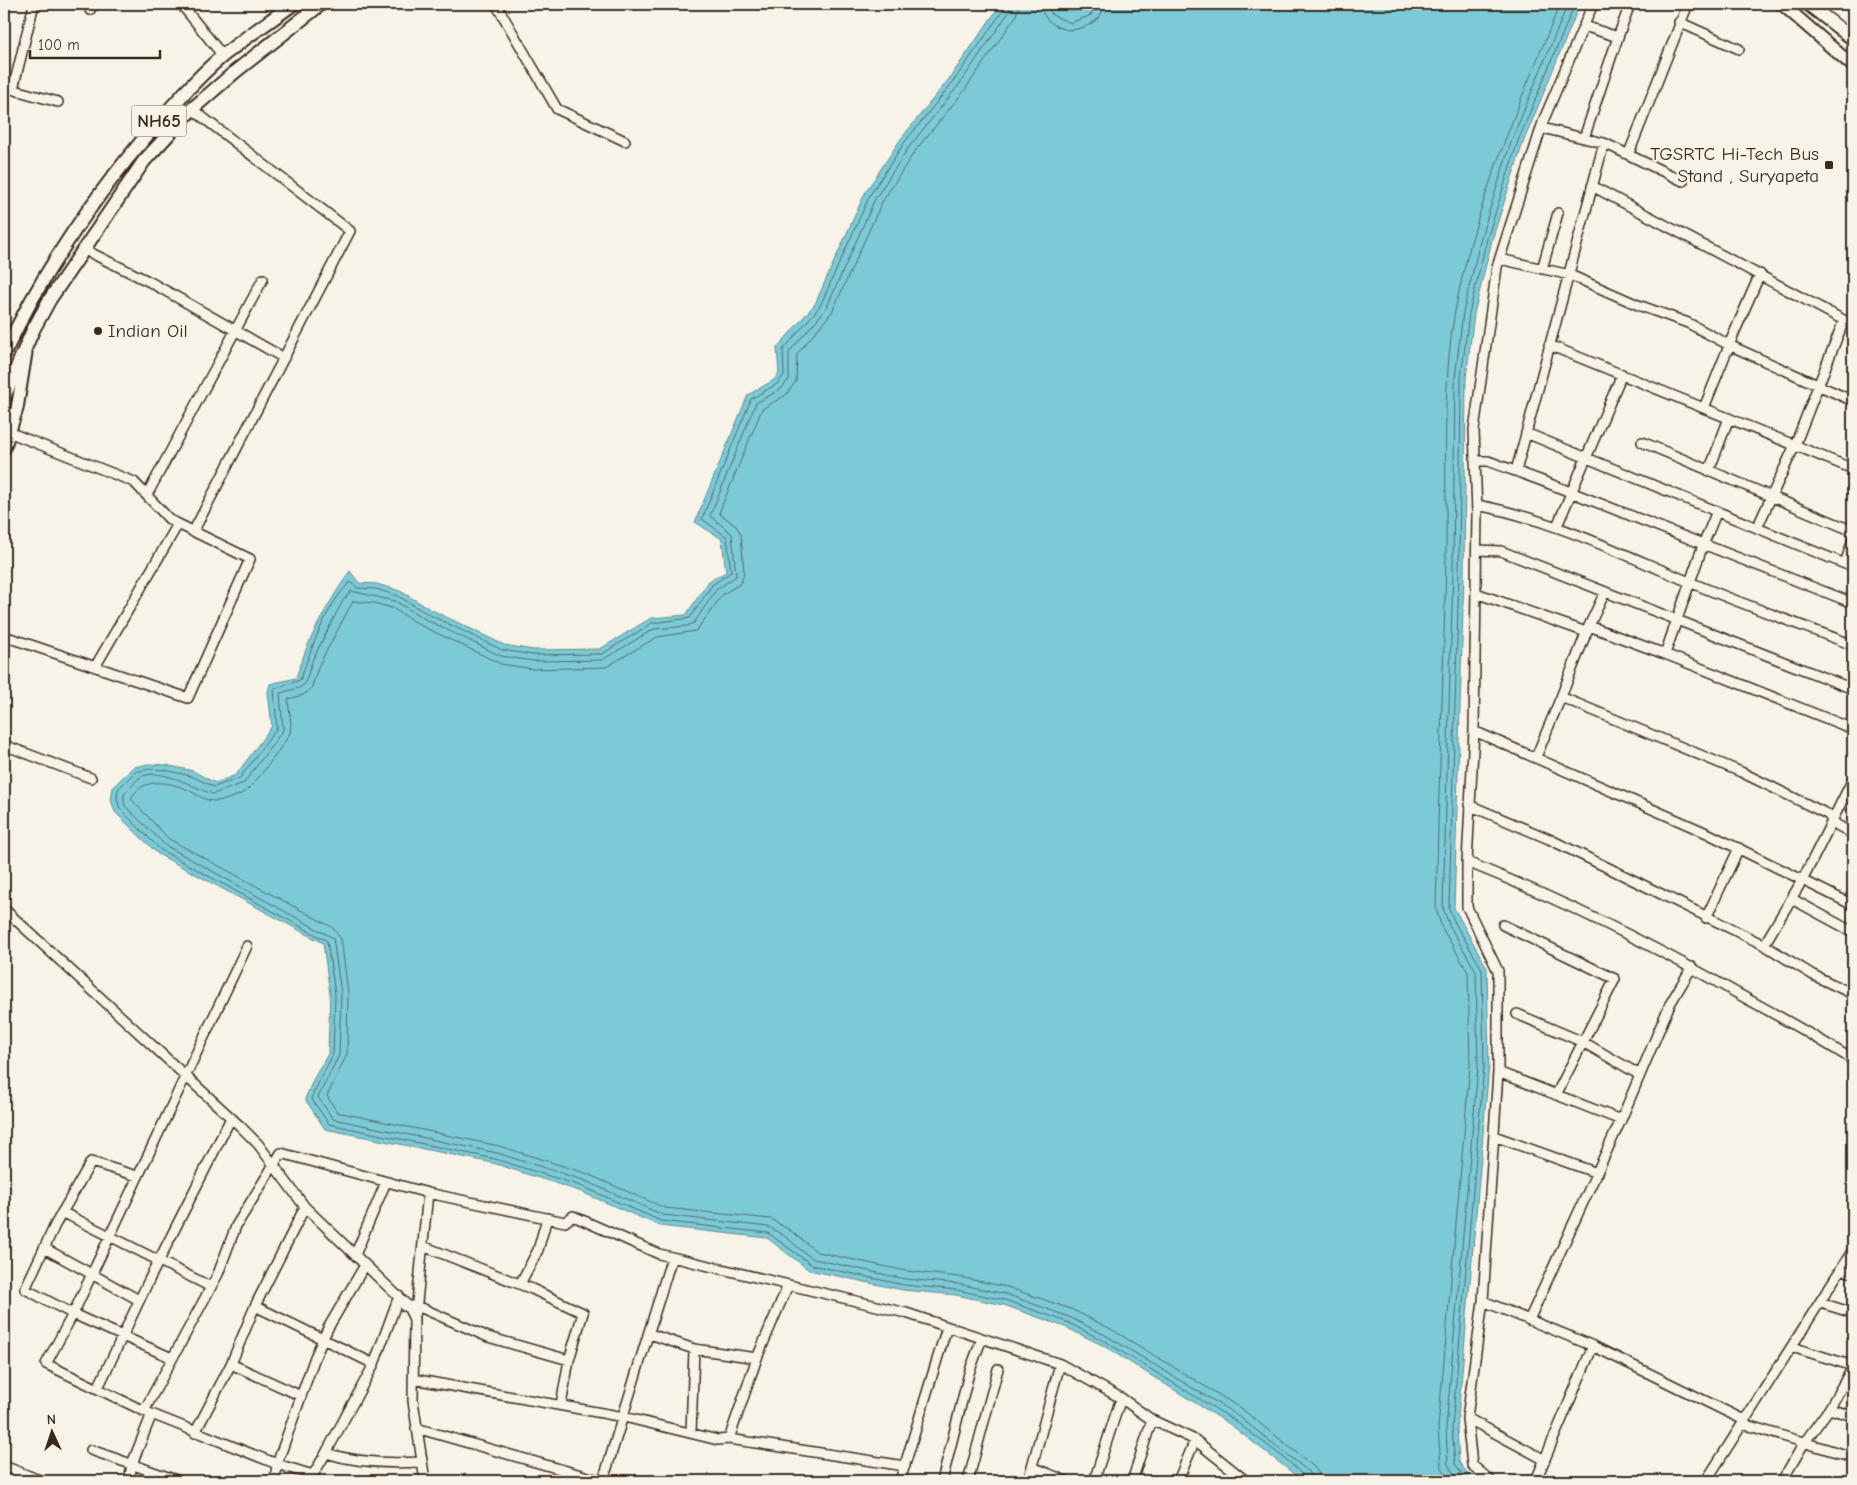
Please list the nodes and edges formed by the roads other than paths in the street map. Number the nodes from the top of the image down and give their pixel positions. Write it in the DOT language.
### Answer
graph roads {
  1 [pos="34,4"];
  2 [pos="181,4"];
  3 [pos="293,4"];
  4 [pos="321,4"];
  5 [pos="496,4"];
  6 [pos="1593,4"];
  7 [pos="1630,4"];
  8 [pos="1688,4"];
  9 [pos="1782,4"];
  10 [pos="1808,4"];
  11 [pos="1830,4"];
  12 [pos="1679,22"];
  13 [pos="1853,22"];
  14 [pos="1584,26"];
  15 [pos="1618,37"];
  16 [pos="1853,39"];
  17 [pos="1738,49"];
  18 [pos="223,56"];
  19 [pos="1853,66"];
  20 [pos="8,88"];
  21 [pos="58,102"];
  22 [pos="192,109"];
  23 [pos="1542,128"];
  24 [pos="1584,138"];
  25 [pos="624,141"];
  26 [pos="1604,143"];
  27 [pos="1630,153"];
  28 [pos="1683,181"];
  29 [pos="1592,186"];
  30 [pos="1558,213"];
  31 [pos="83,249"];
  32 [pos="1500,259"];
  33 [pos="1542,268"];
  34 [pos="1760,274"];
  35 [pos="1570,275"];
  36 [pos="263,280"];
  37 [pos="1844,320"];
  38 [pos="1853,325"];
  39 [pos="33,330"];
  40 [pos="235,332"];
  41 [pos="1549,345"];
  42 [pos="1729,345"];
  43 [pos="4,354"];
  44 [pos="284,358"];
  45 [pos="1622,374"];
  46 [pos="1818,386"];
  47 [pos="4,396"];
  48 [pos="1853,401"];
  49 [pos="1704,408"];
  50 [pos="1729,418"];
  51 [pos="11,433"];
  52 [pos="1526,433"];
  53 [pos="1642,442"];
  54 [pos="1795,445"];
  55 [pos="4,449"];
  56 [pos="1586,456"];
  57 [pos="1475,461"];
  58 [pos="1853,469"];
  59 [pos="1516,471"];
  60 [pos="1709,471"];
  61 [pos="1572,493"];
  62 [pos="146,496"];
  63 [pos="1773,498"];
  64 [pos="1477,505"];
  65 [pos="1717,511"];
  66 [pos="178,524"];
  67 [pos="1557,526"];
  68 [pos="1757,528"];
  69 [pos="1853,530"];
  70 [pos="193,532"];
  71 [pos="1853,539"];
  72 [pos="1703,545"];
  73 [pos="1477,550"];
  74 [pos="1849,566"];
  75 [pos="1689,582"];
  76 [pos="1605,592"];
  77 [pos="1476,594"];
  78 [pos="1853,603"];
  79 [pos="1677,620"];
  80 [pos="1588,629"];
  81 [pos="4,636"];
  82 [pos="1853,645"];
  83 [pos="1665,654"];
  84 [pos="95,667"];
  85 [pos="1853,690"];
  86 [pos="1561,697"];
  87 [pos="1853,729"];
  88 [pos="1474,731"];
  89 [pos="4,745"];
  90 [pos="1536,757"];
  91 [pos="91,778"];
  92 [pos="1853,779"];
  93 [pos="1469,804"];
  94 [pos="1832,819"];
  95 [pos="1853,834"];
  96 [pos="1739,848"];
  97 [pos="1467,862"];
  98 [pos="1803,879"];
  99 [pos="1792,899"];
  100 [pos="1853,905"];
  101 [pos="4,909"];
  102 [pos="1706,918"];
  103 [pos="1503,925"];
  104 [pos="1853,932"];
  105 [pos="1764,945"];
  106 [pos="247,946"];
  107 [pos="1692,967"];
  108 [pos="1853,994"];
  109 [pos="1517,1014"];
  110 [pos="1583,1042"];
  111 [pos="1853,1060"];
  112 [pos="1498,1072"];
  113 [pos="185,1075"];
  114 [pos="1640,1076"];
  115 [pos="1556,1095"];
  116 [pos="232,1118"];
  117 [pos="1621,1120"];
  118 [pos="1494,1136"];
  119 [pos="273,1164"];
  120 [pos="1597,1174"];
  121 [pos="137,1176"];
  122 [pos="386,1182"];
  123 [pos="428,1193"];
  124 [pos="305,1206"];
  125 [pos="62,1212"];
  126 [pos="546,1218"];
  127 [pos="109,1237"];
  128 [pos="423,1246"];
  129 [pos="44,1248"];
  130 [pos="1853,1250"];
  131 [pos="355,1255"];
  132 [pos="672,1257"];
  133 [pos="158,1261"];
  134 [pos="365,1265"];
  135 [pos="1841,1269"];
  136 [pos="1853,1273"];
  137 [pos="92,1274"];
  138 [pos="520,1284"];
  139 [pos="788,1285"];
  140 [pos="211,1287"];
  141 [pos="398,1296"];
  142 [pos="139,1300"];
  143 [pos="1483,1301"];
  144 [pos="1821,1303"];
  145 [pos="407,1305"];
  146 [pos="255,1306"];
  147 [pos="417,1306"];
  148 [pos="393,1309"];
  149 [pos="1853,1313"];
  150 [pos="73,1314"];
  151 [pos="1529,1320"];
  152 [pos="414,1327"];
  153 [pos="947,1327"];
  154 [pos="650,1334"];
  155 [pos="122,1336"];
  156 [pos="982,1338"];
  157 [pos="322,1340"];
  158 [pos="1593,1346"];
  159 [pos="1792,1347"];
  160 [pos="694,1349"];
  161 [pos="172,1358"];
  162 [pos="758,1358"];
  163 [pos="569,1360"];
  164 [pos="231,1364"];
  165 [pos="374,1364"];
  166 [pos="1060,1364"];
  167 [pos="1853,1366"];
  168 [pos="998,1369"];
  169 [pos="413,1379"];
  170 [pos="98,1388"];
  171 [pos="299,1395"];
  172 [pos="1121,1398"];
  173 [pos="561,1405"];
  174 [pos="1829,1409"];
  175 [pos="148,1414"];
  176 [pos="1853,1416"];
  177 [pos="624,1417"];
  178 [pos="1467,1418"];
  179 [pos="1152,1420"];
  180 [pos="1744,1422"];
  181 [pos="416,1428"];
  182 [pos="195,1433"];
  183 [pos="691,1433"];
  184 [pos="730,1439"];
  185 [pos="1195,1440"];
  186 [pos="1804,1442"];
  187 [pos="91,1450"];
  188 [pos="326,1453"];
  189 [pos="1853,1457"];
  190 [pos="1545,1460"];
  191 [pos="421,1462"];
  192 [pos="132,1464"];
  193 [pos="277,1464"];
  194 [pos="4,1466"];
  195 [pos="905,1466"];
  196 [pos="1032,1467"];
  197 [pos="312,1478"];
  198 [pos="42,1481"];
  199 [pos="129,1481"];
  200 [pos="179,1481"];
  201 [pos="274,1481"];
  202 [pos="425,1481"];
  203 [pos="603,1481"];
  204 [pos="900,1481"];
  205 [pos="942,1481"];
  206 [pos="968,1481"];
  207 [pos="1028,1481"];
  208 [pos="1066,1481"];
  209 [pos="1094,1481"];
  210 [pos="1132,1481"];
  211 [pos="1178,1481"];
  212 [pos="1246,1481"];
  213 [pos="1491,1481"];
  214 [pos="1538,1481"];
  215 [pos="1706,1481"];
  216 [pos="1782,1481"];
  1 -- 20 [label="street"];
  2 -- 18 [label="street"];
  3 -- 18 [label="highway, NH65"];
  4 -- 22 [label="highway, NH65"];
  5 -- 25 [label="street"];
  6 -- 14 [label="street"];
  7 -- 15 [label="street"];
  8 -- 12 [label="street"];
  9 -- 19 [label="main road"];
  10 -- 16 [label="highway"];
  11 -- 13 [label="highway"];
  12 -- 17 [label="street"];
  12 -- 27 [label="street"];
  14 -- 15 [label="street"];
  14 -- 23 [label="street"];
  15 -- 24 [label="street"];
  18 -- 43 [label="highway, NH65"];
  20 -- 21 [label="street"];
  22 -- 31 [label="highway, NH65"];
  22 -- 44 [label="street"];
  23 -- 24 [label="street"];
  23 -- 32 [label="street"];
  24 -- 26 [label="street"];
  26 -- 27 [label="street"];
  26 -- 29 [label="street"];
  27 -- 28 [label="street"];
  29 -- 34 [label="street"];
  29 -- 35 [label="street"];
  30 -- 33 [label="street"];
  31 -- 39 [label="highway, NH65"];
  31 -- 40 [label="street"];
  32 -- 33 [label="street"];
  32 -- 57 [label="street"];
  33 -- 35 [label="street"];
  34 -- 37 [label="street"];
  34 -- 42 [label="street"];
  35 -- 41 [label="street"];
  35 -- 42 [label="street"];
  36 -- 40 [label="street"];
  37 -- 38 [label="street"];
  37 -- 46 [label="street"];
  39 -- 47 [label="highway, NH65"];
  39 -- 51 [label="main road"];
  40 -- 44 [label="street"];
  40 -- 62 [label="street"];
  41 -- 45 [label="street"];
  41 -- 52 [label="street"];
  42 -- 46 [label="street"];
  42 -- 49 [label="street"];
  44 -- 70 [label="street"];
  45 -- 49 [label="street"];
  45 -- 56 [label="street"];
  46 -- 48 [label="street"];
  46 -- 54 [label="street"];
  49 -- 50 [label="street"];
  50 -- 54 [label="street"];
  50 -- 60 [label="street"];
  51 -- 55 [label="main road"];
  51 -- 62 [label="street"];
  52 -- 56 [label="street"];
  52 -- 59 [label="street"];
  53 -- 60 [label="street"];
  54 -- 58 [label="street"];
  54 -- 63 [label="street"];
  56 -- 61 [label="street"];
  56 -- 65 [label="street"];
  57 -- 59 [label="street"];
  57 -- 64 [label="street"];
  59 -- 61 [label="street"];
  60 -- 63 [label="street"];
  61 -- 67 [label="street"];
  61 -- 72 [label="street"];
  62 -- 66 [label="street"];
  63 -- 68 [label="street"];
  63 -- 69 [label="street"];
  64 -- 67 [label="street"];
  64 -- 73 [label="street"];
  65 -- 68 [label="street"];
  65 -- 72 [label="street"];
  66 -- 70 [label="street"];
  66 -- 84 [label="street"];
  67 -- 75 [label="street"];
  68 -- 74 [label="street"];
  70 -- 84 [label="street"];
  71 -- 74 [label="street"];
  72 -- 75 [label="street"];
  72 -- 78 [label="street"];
  73 -- 76 [label="street"];
  73 -- 77 [label="street"];
  75 -- 79 [label="street"];
  75 -- 82 [label="street"];
  76 -- 79 [label="street"];
  76 -- 80 [label="street"];
  77 -- 80 [label="street"];
  77 -- 88 [label="street"];
  79 -- 83 [label="street"];
  79 -- 85 [label="street"];
  80 -- 83 [label="street"];
  80 -- 86 [label="street"];
  81 -- 84 [label="street"];
  83 -- 87 [label="street"];
  86 -- 90 [label="street"];
  86 -- 94 [label="street"];
  88 -- 90 [label="street"];
  88 -- 93 [label="street"];
  89 -- 91 [label="street"];
  90 -- 96 [label="street"];
  92 -- 94 [label="street"];
  93 -- 97 [label="street"];
  93 -- 102 [label="street"];
  94 -- 95 [label="street"];
  94 -- 98 [label="street"];
  96 -- 98 [label="street"];
  96 -- 102 [label="street"];
  97 -- 107 [label="street"];
  97 -- 112 [label="street"];
  98 -- 99 [label="street"];
  98 -- 100 [label="street"];
  99 -- 104 [label="street"];
  99 -- 105 [label="street"];
  101 -- 113 [label="street"];
  102 -- 105 [label="street"];
  103 -- 110 [label="street"];
  105 -- 108 [label="street"];
  106 -- 113 [label="street"];
  107 -- 111 [label="street"];
  107 -- 114 [label="street"];
  109 -- 110 [label="street"];
  110 -- 114 [label="street"];
  110 -- 115 [label="street"];
  112 -- 115 [label="street"];
  112 -- 118 [label="street"];
  113 -- 116 [label="street"];
  113 -- 121 [label="street"];
  114 -- 117 [label="street"];
  115 -- 117 [label="street"];
  116 -- 119 [label="street"];
  116 -- 133 [label="street"];
  117 -- 120 [label="street"];
  118 -- 120 [label="street"];
  118 -- 143 [label="street"];
  119 -- 122 [label="street"];
  119 -- 124 [label="street"];
  119 -- 140 [label="street"];
  120 -- 151 [label="street"];
  121 -- 125 [label="street"];
  121 -- 127 [label="street"];
  122 -- 123 [label="street"];
  122 -- 131 [label="street"];
  123 -- 126 [label="street"];
  123 -- 128 [label="street"];
  124 -- 131 [label="street"];
  124 -- 146 [label="street"];
  125 -- 127 [label="street"];
  125 -- 129 [label="street"];
  126 -- 132 [label="street"];
  126 -- 138 [label="street"];
  127 -- 133 [label="street"];
  127 -- 137 [label="street"];
  128 -- 138 [label="street"];
  128 -- 147 [label="street"];
  129 -- 137 [label="street"];
  129 -- 150 [label="street"];
  130 -- 135 [label="street"];
  131 -- 134 [label="street"];
  132 -- 139 [label="street"];
  132 -- 154 [label="street"];
  133 -- 140 [label="street"];
  133 -- 142 [label="street"];
  134 -- 141 [label="street"];
  134 -- 157 [label="street"];
  135 -- 136 [label="street"];
  135 -- 144 [label="street"];
  137 -- 142 [label="street"];
  137 -- 150 [label="street"];
  138 -- 163 [label="street"];
  139 -- 153 [label="street"];
  139 -- 162 [label="street"];
  140 -- 161 [label="street"];
  141 -- 145 [label="street"];
  141 -- 148 [label="street"];
  142 -- 155 [label="street"];
  143 -- 151 [label="street"];
  143 -- 178 [label="street"];
  144 -- 149 [label="street"];
  144 -- 159 [label="street"];
  145 -- 147 [label="street"];
  145 -- 148 [label="street"];
  145 -- 152 [label="street"];
  146 -- 157 [label="street"];
  146 -- 164 [label="street"];
  147 -- 152 [label="street"];
  147 -- 163 [label="street"];
  148 -- 165 [label="street"];
  150 -- 155 [label="street"];
  150 -- 170 [label="street"];
  151 -- 158 [label="street"];
  152 -- 169 [label="street"];
  153 -- 156 [label="street"];
  153 -- 195 [label="street"];
  154 -- 160 [label="street"];
  154 -- 177 [label="street"];
  155 -- 161 [label="street"];
  155 -- 170 [label="street"];
  156 -- 166 [label="street"];
  156 -- 205 [label="street"];
  157 -- 165 [label="street"];
  157 -- 171 [label="street"];
  158 -- 180 [label="street"];
  158 -- 190 [label="street"];
  159 -- 167 [label="street"];
  159 -- 180 [label="street"];
  160 -- 162 [label="street"];
  160 -- 183 [label="street"];
  161 -- 175 [label="street"];
  162 -- 184 [label="street"];
  163 -- 173 [label="street"];
  164 -- 171 [label="street"];
  164 -- 182 [label="street"];
  165 -- 188 [label="street"];
  166 -- 172 [label="street"];
  166 -- 196 [label="street"];
  167 -- 174 [label="street"];
  168 -- 206 [label="street"];
  169 -- 173 [label="street"];
  169 -- 181 [label="street"];
  170 -- 175 [label="street"];
  171 -- 193 [label="street"];
  172 -- 179 [label="street"];
  172 -- 209 [label="street"];
  173 -- 177 [label="street"];
  174 -- 176 [label="street"];
  174 -- 186 [label="street"];
  175 -- 182 [label="street"];
  175 -- 192 [label="street"];
  177 -- 183 [label="street"];
  177 -- 203 [label="street"];
  178 -- 190 [label="street"];
  178 -- 213 [label="street"];
  179 -- 185 [label="street"];
  179 -- 210 [label="street"];
  180 -- 186 [label="street"];
  180 -- 215 [label="street"];
  181 -- 191 [label="street"];
  181 -- 203 [label="street"];
  182 -- 193 [label="street"];
  183 -- 184 [label="street"];
  184 -- 195 [label="street"];
  185 -- 211 [label="street"];
  185 -- 212 [label="street"];
  186 -- 189 [label="street"];
  186 -- 216 [label="street"];
  187 -- 192 [label="street"];
  188 -- 191 [label="street"];
  188 -- 197 [label="street"];
  190 -- 214 [label="street"];
  191 -- 202 [label="street"];
  192 -- 199 [label="street"];
  192 -- 200 [label="street"];
  193 -- 197 [label="street"];
  193 -- 201 [label="street"];
  194 -- 198 [label="street"];
  195 -- 204 [label="street"];
  196 -- 207 [label="street"];
  196 -- 208 [label="street"];
}
